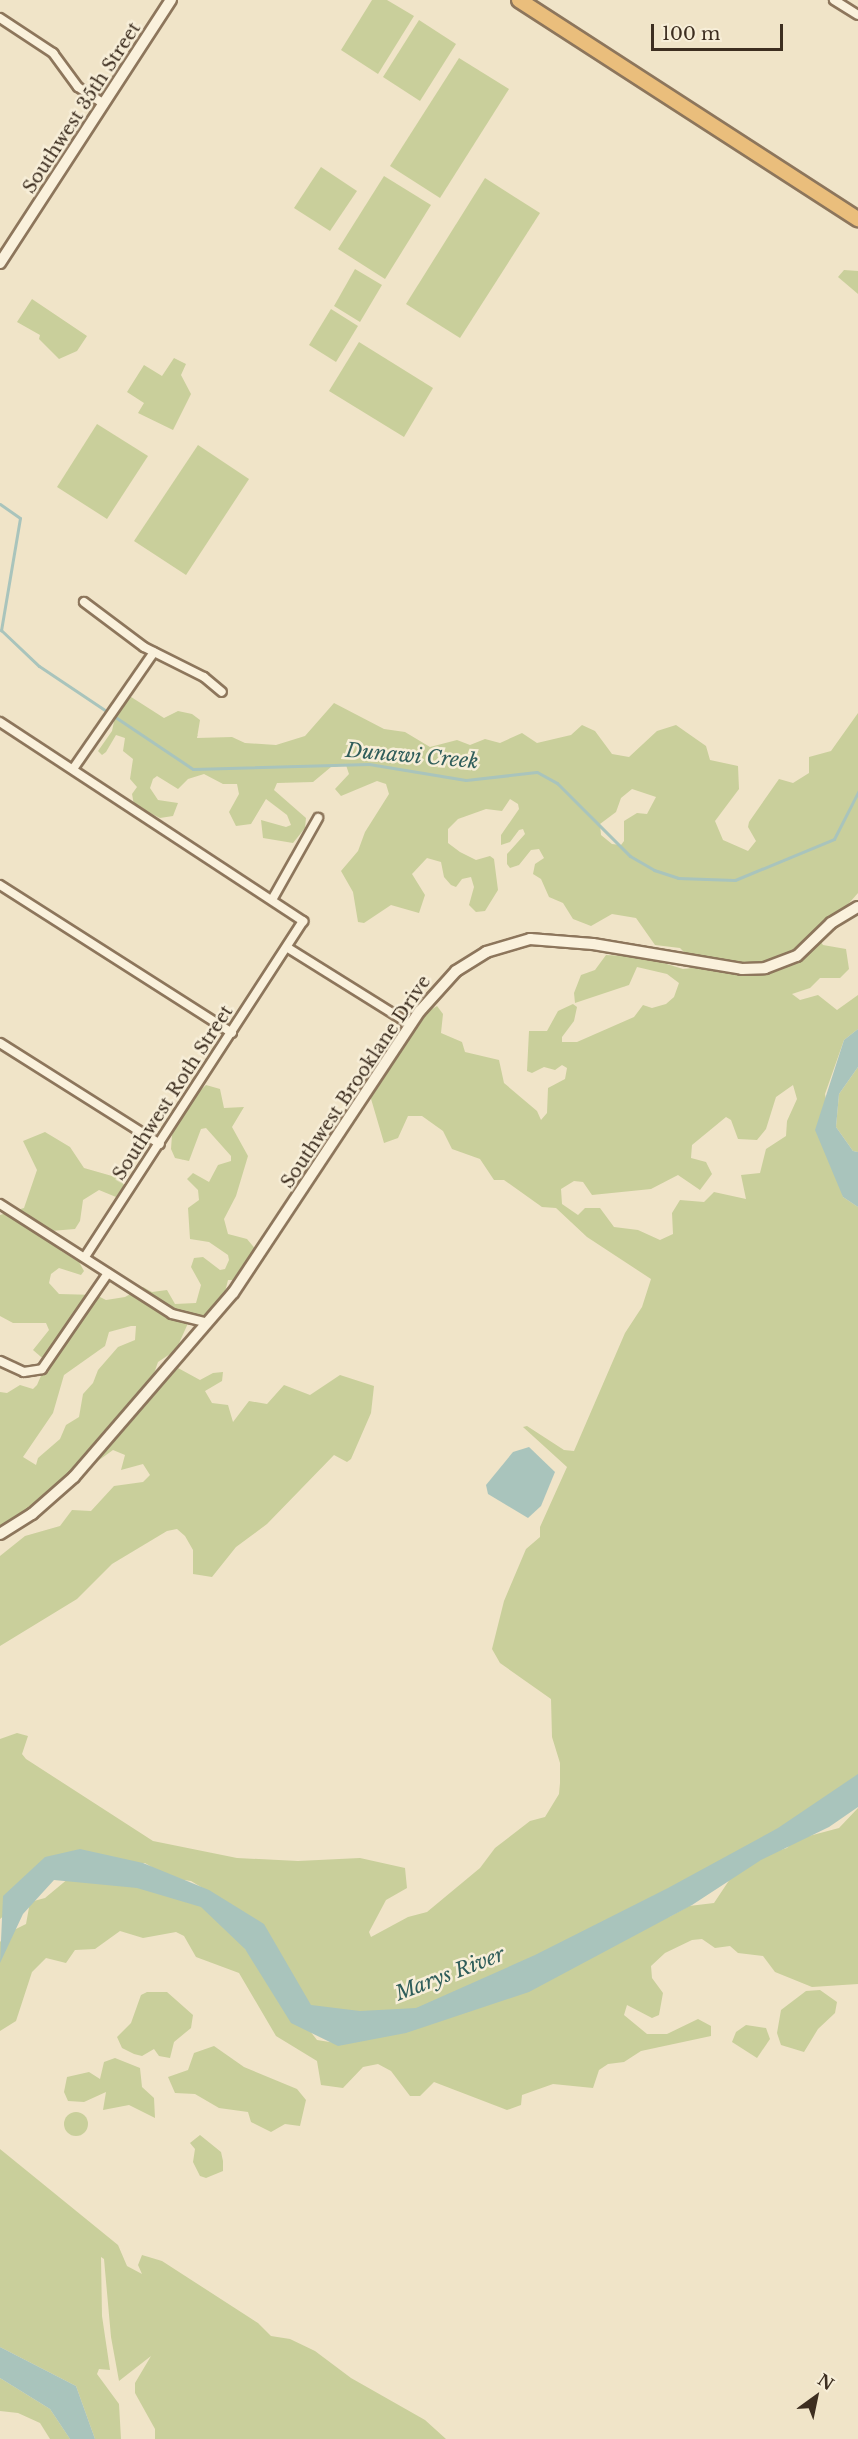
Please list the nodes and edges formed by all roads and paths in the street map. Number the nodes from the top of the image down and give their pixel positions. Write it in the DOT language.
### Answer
graph roads {
  1 [pos="171,0"];
  2 [pos="519,0"];
  3 [pos="834,0"];
  4 [pos="858,15"];
  5 [pos="0,18"];
  6 [pos="104,104"];
  7 [pos="858,219"];
  8 [pos="0,263"];
  9 [pos="84,602"];
  10 [pos="154,652"];
  11 [pos="222,692"];
  12 [pos="0,722"];
  13 [pos="73,769"];
  14 [pos="318,818"];
  15 [pos="0,885"];
  16 [pos="273,898"];
  17 [pos="858,908"];
  18 [pos="288,948"];
  19 [pos="411,1025"];
  20 [pos="232,1033"];
  21 [pos="0,1043"];
  22 [pos="160,1144"];
  23 [pos="0,1204"];
  24 [pos="85,1257"];
  25 [pos="108,1273"];
  26 [pos="204,1322"];
  27 [pos="0,1361"];
  28 [pos="0,1534"];
  1 -- 6 [label="street, Southwest 35th Street"];
  2 -- 7 [label="highway"];
  3 -- 4 [label="street"];
  5 -- 6 [label="street"];
  6 -- 8 [label="street, Southwest 35th Street"];
  9 -- 10 [label="street"];
  10 -- 11 [label="street"];
  10 -- 13 [label="street"];
  12 -- 13 [label="street"];
  13 -- 16 [label="street"];
  14 -- 16 [label="street"];
  15 -- 20 [label="street"];
  16 -- 18 [label="street, Southwest Roth Street"];
  17 -- 19 [label="street, Southwest Brooklane Drive"];
  18 -- 19 [label="street"];
  18 -- 20 [label="street, Southwest Roth Street"];
  19 -- 26 [label="street, Southwest Brooklane Drive"];
  20 -- 22 [label="street, Southwest Roth Street"];
  21 -- 22 [label="street"];
  22 -- 24 [label="street, Southwest Roth Street"];
  23 -- 24 [label="street"];
  24 -- 25 [label="street"];
  25 -- 26 [label="street"];
  25 -- 27 [label="street"];
  26 -- 28 [label="street, Southwest Brooklane Drive"];
}
